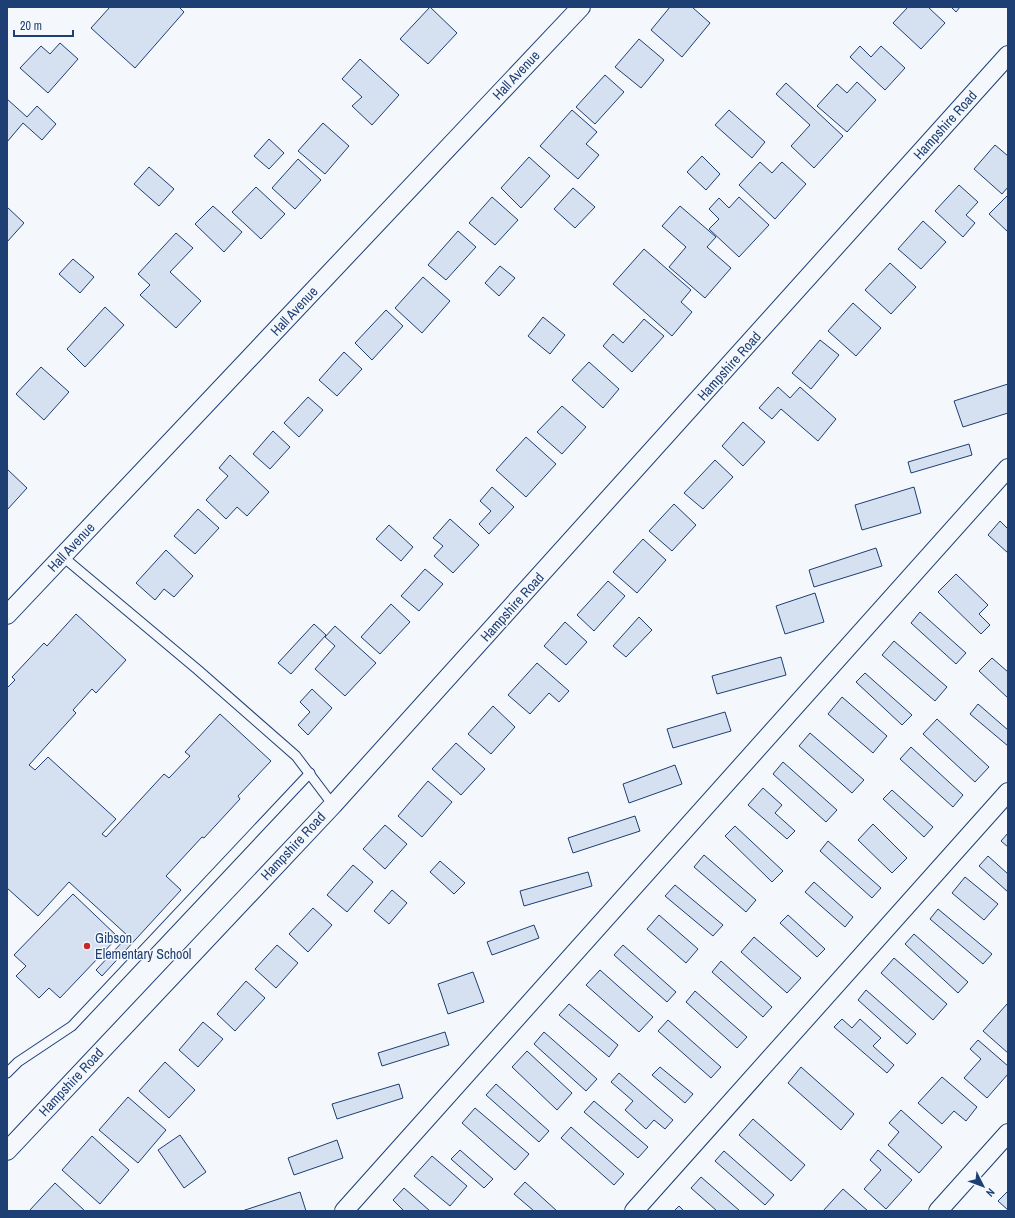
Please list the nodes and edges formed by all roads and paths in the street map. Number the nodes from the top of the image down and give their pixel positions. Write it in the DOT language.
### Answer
graph roads {
  1 [pos="581,7"];
  2 [pos="1008,55"];
  3 [pos="1008,468"];
  4 [pos="62,556"];
  5 [pos="7,615"];
  6 [pos="310,773"];
  7 [pos="1008,792"];
  8 [pos="333,805"];
  9 [pos="7,1073"];
  10 [pos="1008,1133"];
  11 [pos="7,1151"];
  12 [pos="344,1211"];
  13 [pos="634,1211"];
  14 [pos="938,1211"];
  1 -- 4 [label="street, Hall Avenue"];
  2 -- 8 [label="street, Hampshire Road"];
  3 -- 12 [label="street"];
  4 -- 5 [label="street, Hall Avenue"];
  4 -- 6 [label="lane"];
  6 -- 8 [label="lane"];
  6 -- 9 [label="lane"];
  7 -- 13 [label="street"];
  8 -- 11 [label="street, Hampshire Road"];
  10 -- 14 [label="street"];
}
